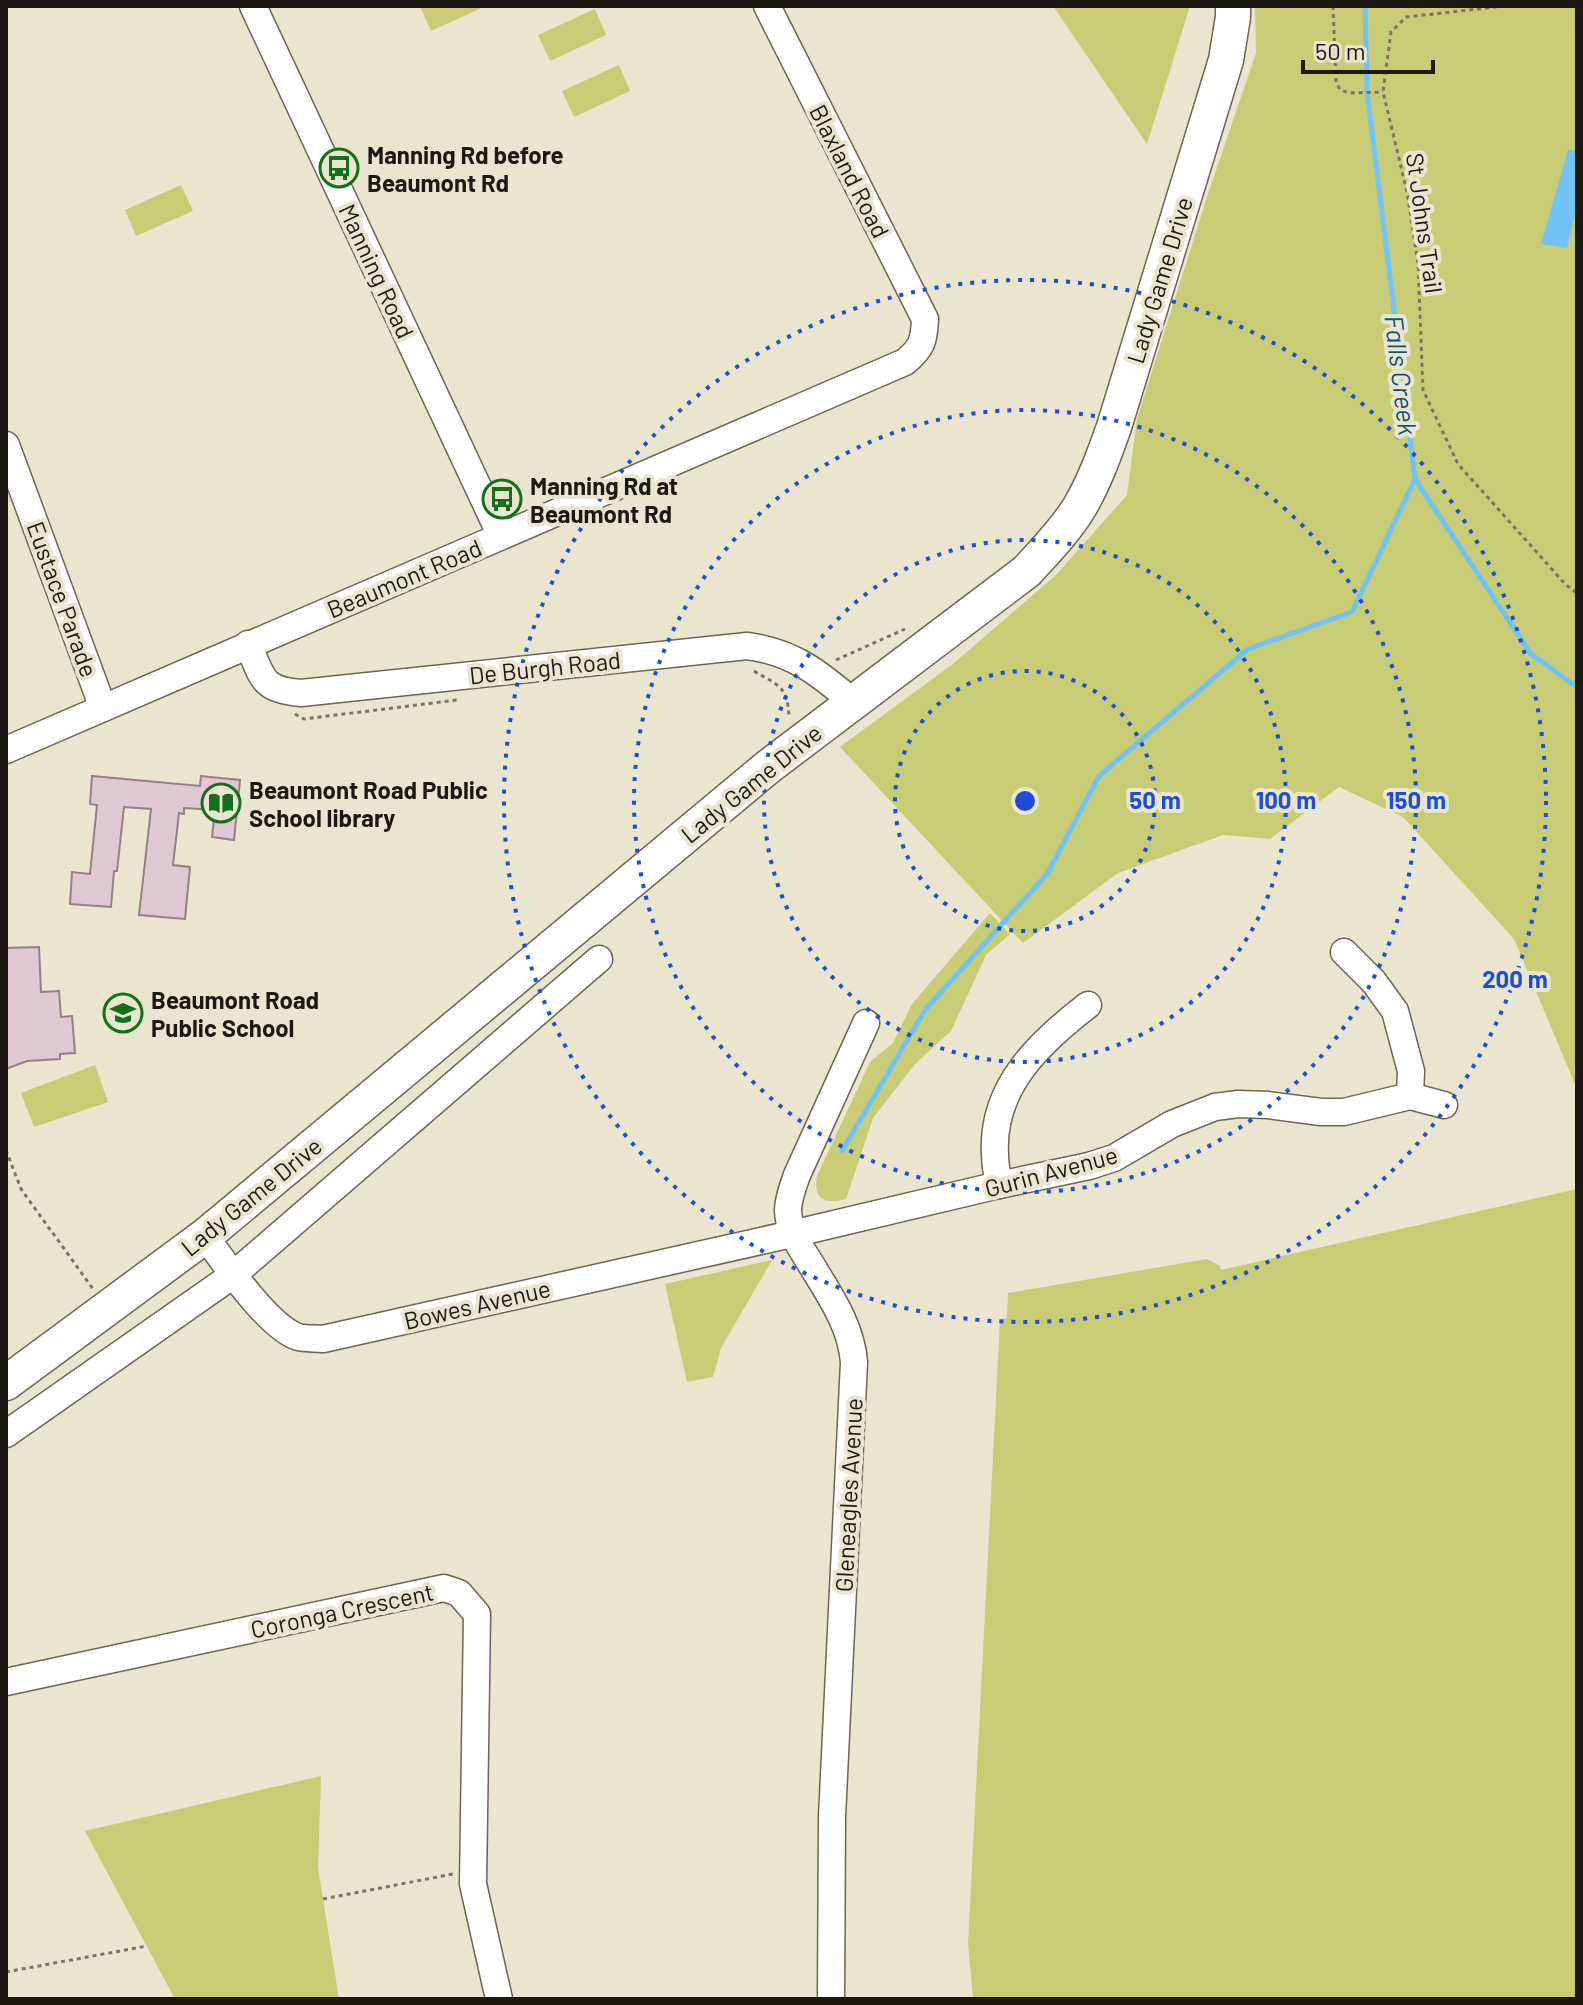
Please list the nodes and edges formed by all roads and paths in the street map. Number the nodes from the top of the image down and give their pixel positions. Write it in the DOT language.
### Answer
graph roads {
  1 [pos="253,6"];
  2 [pos="767,6"];
  3 [pos="1233,6"];
  4 [pos="1333,6"];
  5 [pos="1505,6"];
  6 [pos="1383,92"];
  7 [pos="924,338"];
  8 [pos="6,445"];
  9 [pos="501,536"];
  10 [pos="1577,593"];
  11 [pos="913,625"];
  12 [pos="248,644"];
  13 [pos="749,668"];
  14 [pos="842,693"];
  15 [pos="103,708"];
  16 [pos="790,730"];
  17 [pos="6,750"];
  18 [pos="1344,952"];
  19 [pos="599,959"];
  20 [pos="1088,1005"];
  21 [pos="866,1023"];
  22 [pos="1410,1096"];
  23 [pos="1444,1105"];
  24 [pos="6,1150"];
  25 [pos="999,1185"];
  26 [pos="792,1234"];
  27 [pos="205,1236"];
  28 [pos="233,1275"];
  29 [pos="95,1292"];
  30 [pos="6,1383"];
  31 [pos="6,1434"];
  32 [pos="6,1682"];
  33 [pos="473,1870"];
  34 [pos="323,1899"];
  35 [pos="147,1946"];
  36 [pos="6,1972"];
  37 [pos="499,1999"];
  38 [pos="831,1999"];
  1 -- 9 [label="street, Manning Road"];
  2 -- 7 [label="street, Blaxland Road"];
  3 -- 14 [label="main road, Lady Game Drive"];
  4 -- 6 [label="path"];
  5 -- 6 [label="path, St Johns Trail"];
  6 -- 10 [label="path, St Johns Trail"];
  7 -- 9 [label="street, Beaumont Road"];
  8 -- 15 [label="street, Eustace Parade"];
  9 -- 12 [label="street, Beaumont Road"];
  11 -- 14 [label="path"];
  12 -- 14 [label="street, De Burgh Road"];
  12 -- 15 [label="street, Beaumont Road"];
  13 -- 16 [label="path"];
  14 -- 27 [label="main road, Lady Game Drive"];
  15 -- 17 [label="street, Beaumont Road"];
  18 -- 22 [label="street"];
  19 -- 28 [label="street, Lady Game Drive"];
  20 -- 25 [label="street"];
  21 -- 26 [label="street, Gleneagles Avenue"];
  22 -- 23 [label="street, Gurin Avenue"];
  22 -- 25 [label="street, Gurin Avenue"];
  24 -- 29 [label="path"];
  25 -- 26 [label="street, Gurin Avenue"];
  26 -- 28 [label="street, Bowes Avenue"];
  26 -- 38 [label="street, Gleneagles Avenue"];
  27 -- 28 [label="street, Bowes Avenue"];
  27 -- 30 [label="main road, Lady Game Drive"];
  28 -- 31 [label="street, Lady Game Drive"];
  32 -- 33 [label="street, Coronga Crescent"];
  33 -- 34 [label="path"];
  33 -- 37 [label="street, Coronga Crescent"];
  35 -- 36 [label="path"];
}
